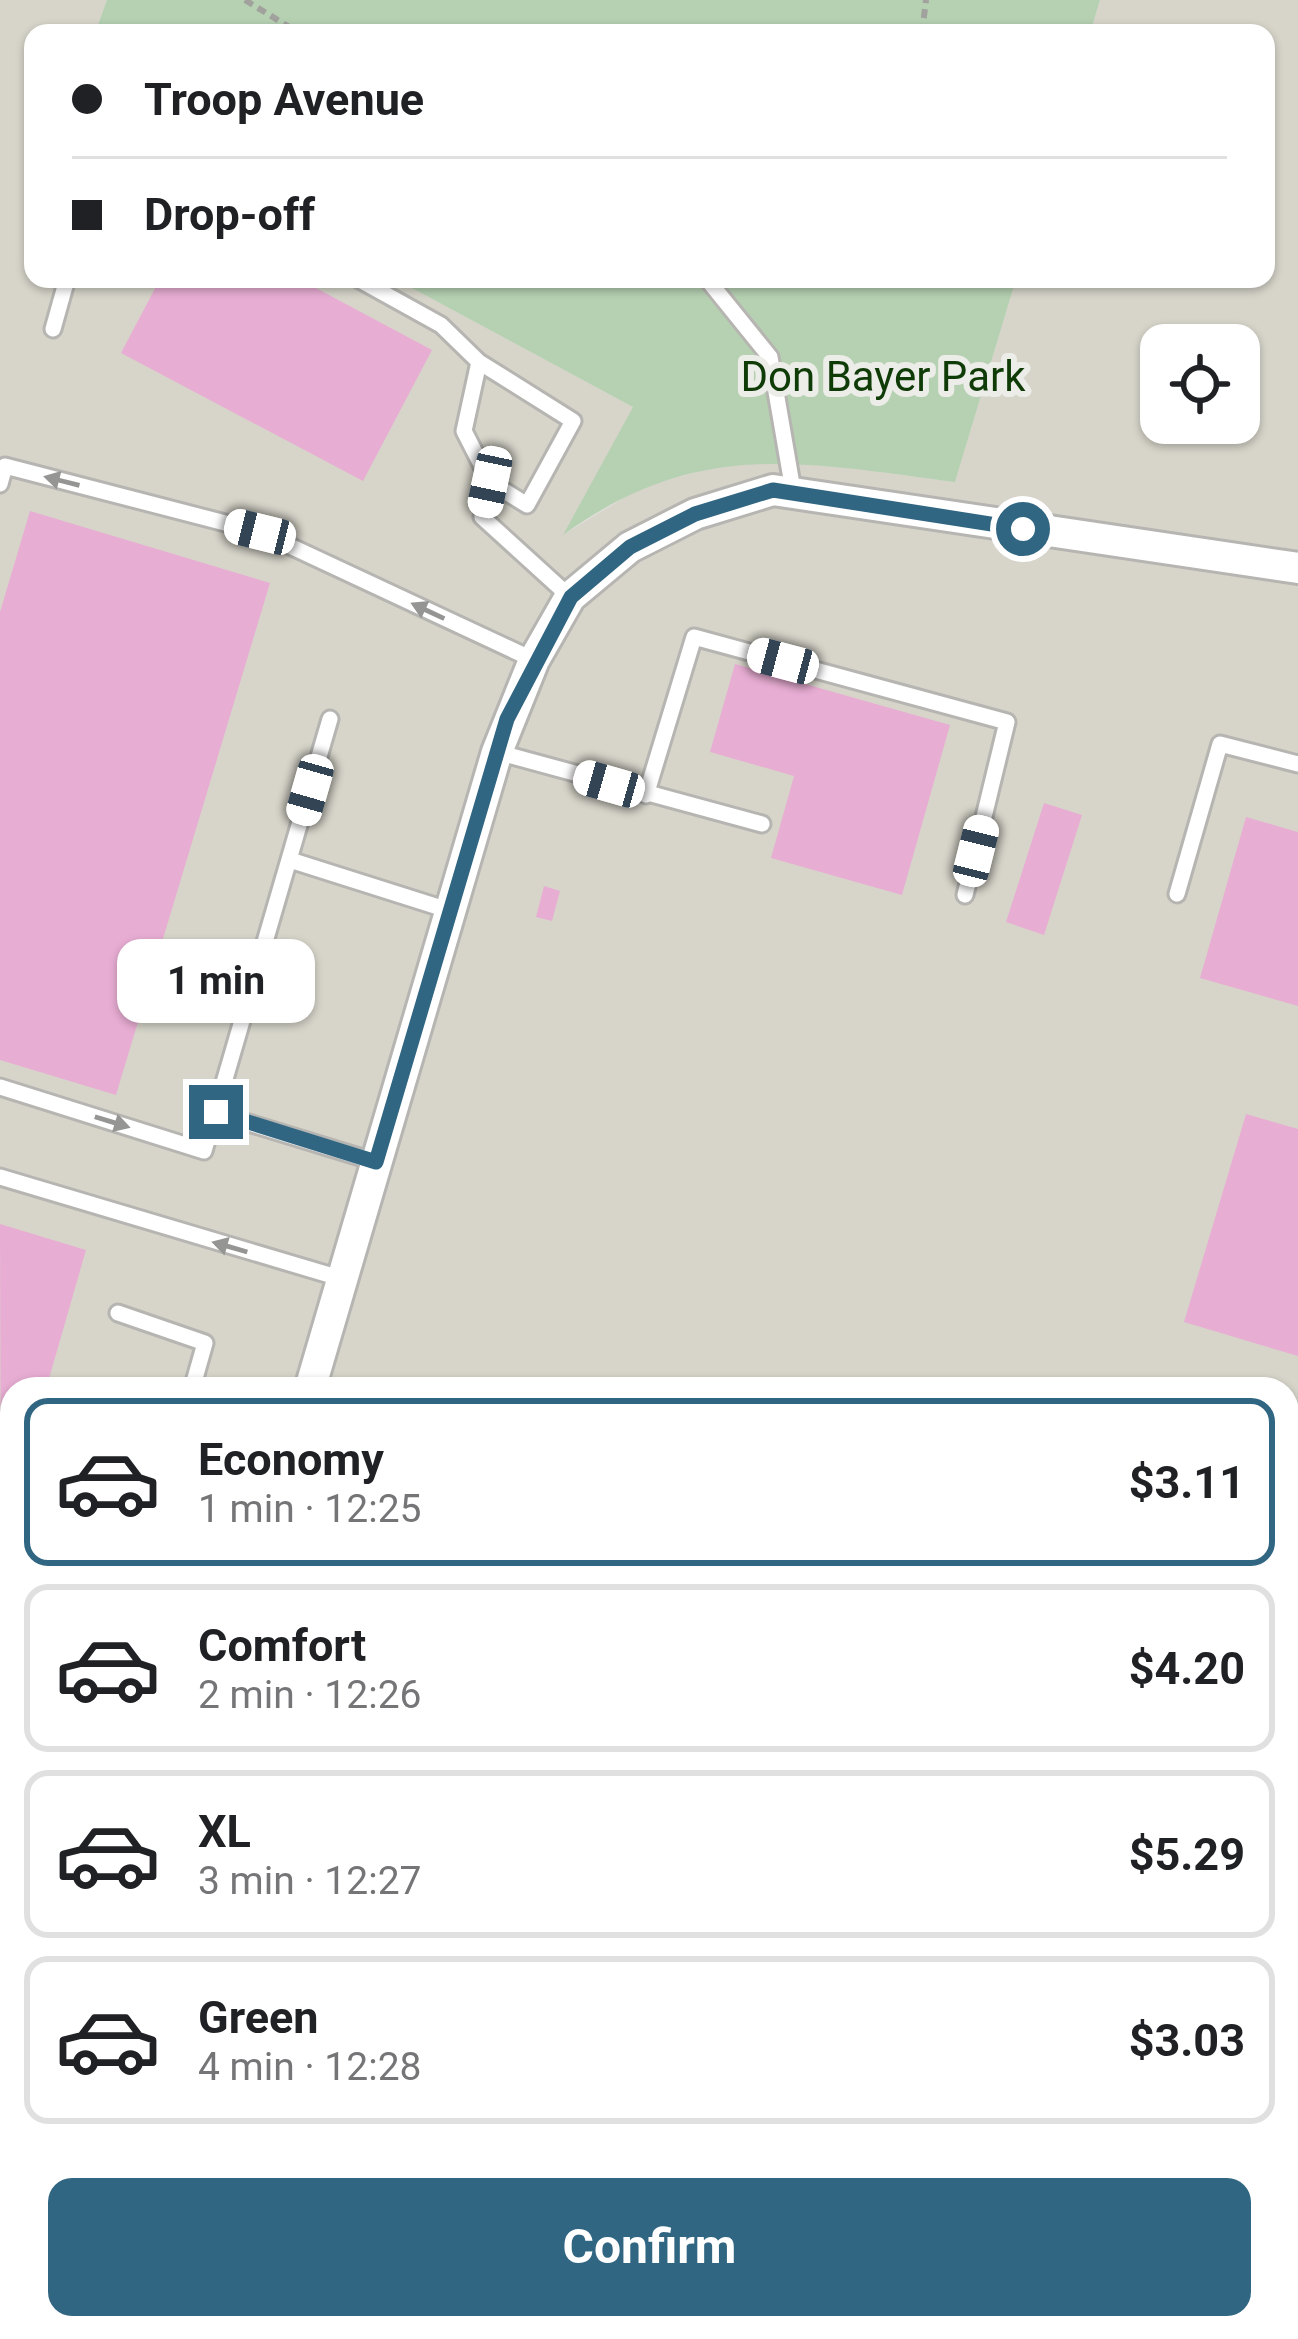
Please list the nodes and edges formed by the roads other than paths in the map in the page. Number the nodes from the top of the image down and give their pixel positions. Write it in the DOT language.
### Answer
graph roads {
  1 [pos="64,288"];
  2 [pos="374,288"];
  3 [pos="714,288"];
  4 [pos="53,329"];
  5 [pos="479,362"];
  6 [pos="490,482"];
  7 [pos="0,484"];
  8 [pos="794,496"];
  9 [pos="1298,568"];
  10 [pos="571,597"];
  11 [pos="534,660"];
  12 [pos="330,719"];
  13 [pos="497,752"];
  14 [pos="1298,764"];
  15 [pos="646,794"];
  16 [pos="762,824"];
  17 [pos="290,860"];
  18 [pos="1177,894"];
  19 [pos="965,895"];
  20 [pos="451,910"];
  21 [pos="0,1088"];
  22 [pos="216,1112"];
  23 [pos="376,1162"];
  24 [pos="0,1177"];
  25 [pos="343,1280"];
  26 [pos="118,1312"];
  27 [pos="195,1377"];
  28 [pos="314,1377"];
  1 -- 4 [label="lane"];
  2 -- 5 [label="lane"];
  3 -- 8 [label="lane"];
  5 -- 6 [label="lane"];
  5 -- 6 [label="lane"];
  6 -- 10 [label="lane"];
  11 -- 7 [label="lane, one-way"];
  8 -- 9 [label="street"];
  8 -- 10 [label="street"];
  10 -- 11 [label="street"];
  11 -- 13 [label="street"];
  12 -- 17 [label="lane"];
  13 -- 15 [label="lane"];
  13 -- 20 [label="street"];
  14 -- 18 [label="lane"];
  15 -- 16 [label="lane"];
  15 -- 19 [label="lane"];
  17 -- 20 [label="lane"];
  17 -- 22 [label="lane"];
  20 -- 23 [label="street"];
  21 -- 22 [label="lane, one-way"];
  22 -- 23 [label="lane"];
  23 -- 25 [label="street"];
  25 -- 24 [label="lane, one-way"];
  25 -- 28 [label="street"];
  26 -- 27 [label="lane"];
}
